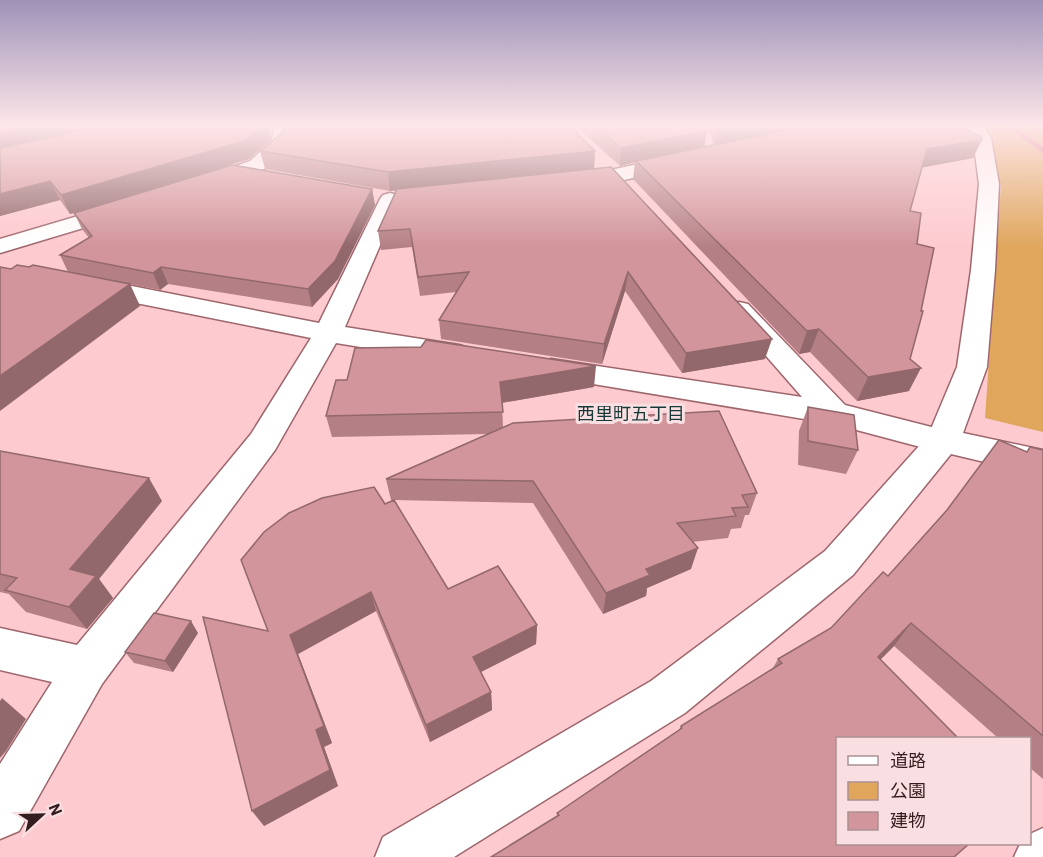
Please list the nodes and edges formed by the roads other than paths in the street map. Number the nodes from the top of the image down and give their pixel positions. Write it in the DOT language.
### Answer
graph roads {
  1 [pos="251,167"];
  2 [pos="605,167"];
  3 [pos="670,167"];
  4 [pos="986,167"];
  5 [pos="236,172"];
  6 [pos="272,178"];
  7 [pos="555,182"];
  8 [pos="623,184"];
  9 [pos="189,188"];
  10 [pos="390,197"];
  11 [pos="145,201"];
  12 [pos="4,261"];
  13 [pos="70,282"];
  14 [pos="720,290"];
  15 [pos="328,333"];
  16 [pos="481,357"];
  17 [pos="528,365"];
  18 [pos="834,413"];
  19 [pos="943,441"];
  20 [pos="1043,463"];
  21 [pos="0,649"];
  22 [pos="86,669"];
  23 [pos="0,812"];
  24 [pos="403,857"];
  1 -- 5 [label="street"];
  2 -- 8 [label="street"];
  3 -- 8 [label="street"];
  4 -- 19 [label="street"];
  5 -- 6 [label="street"];
  5 -- 9 [label="street"];
  7 -- 8 [label="street"];
  10 -- 15 [label="street"];
  11 -- 12 [label="street"];
  13 -- 15 [label="street"];
  14 -- 18 [label="street"];
  15 -- 16 [label="street"];
  15 -- 22 [label="street"];
  17 -- 18 [label="street"];
  18 -- 19 [label="street"];
  19 -- 20 [label="street"];
  19 -- 24 [label="street"];
  21 -- 22 [label="street"];
  22 -- 23 [label="street"];
}
